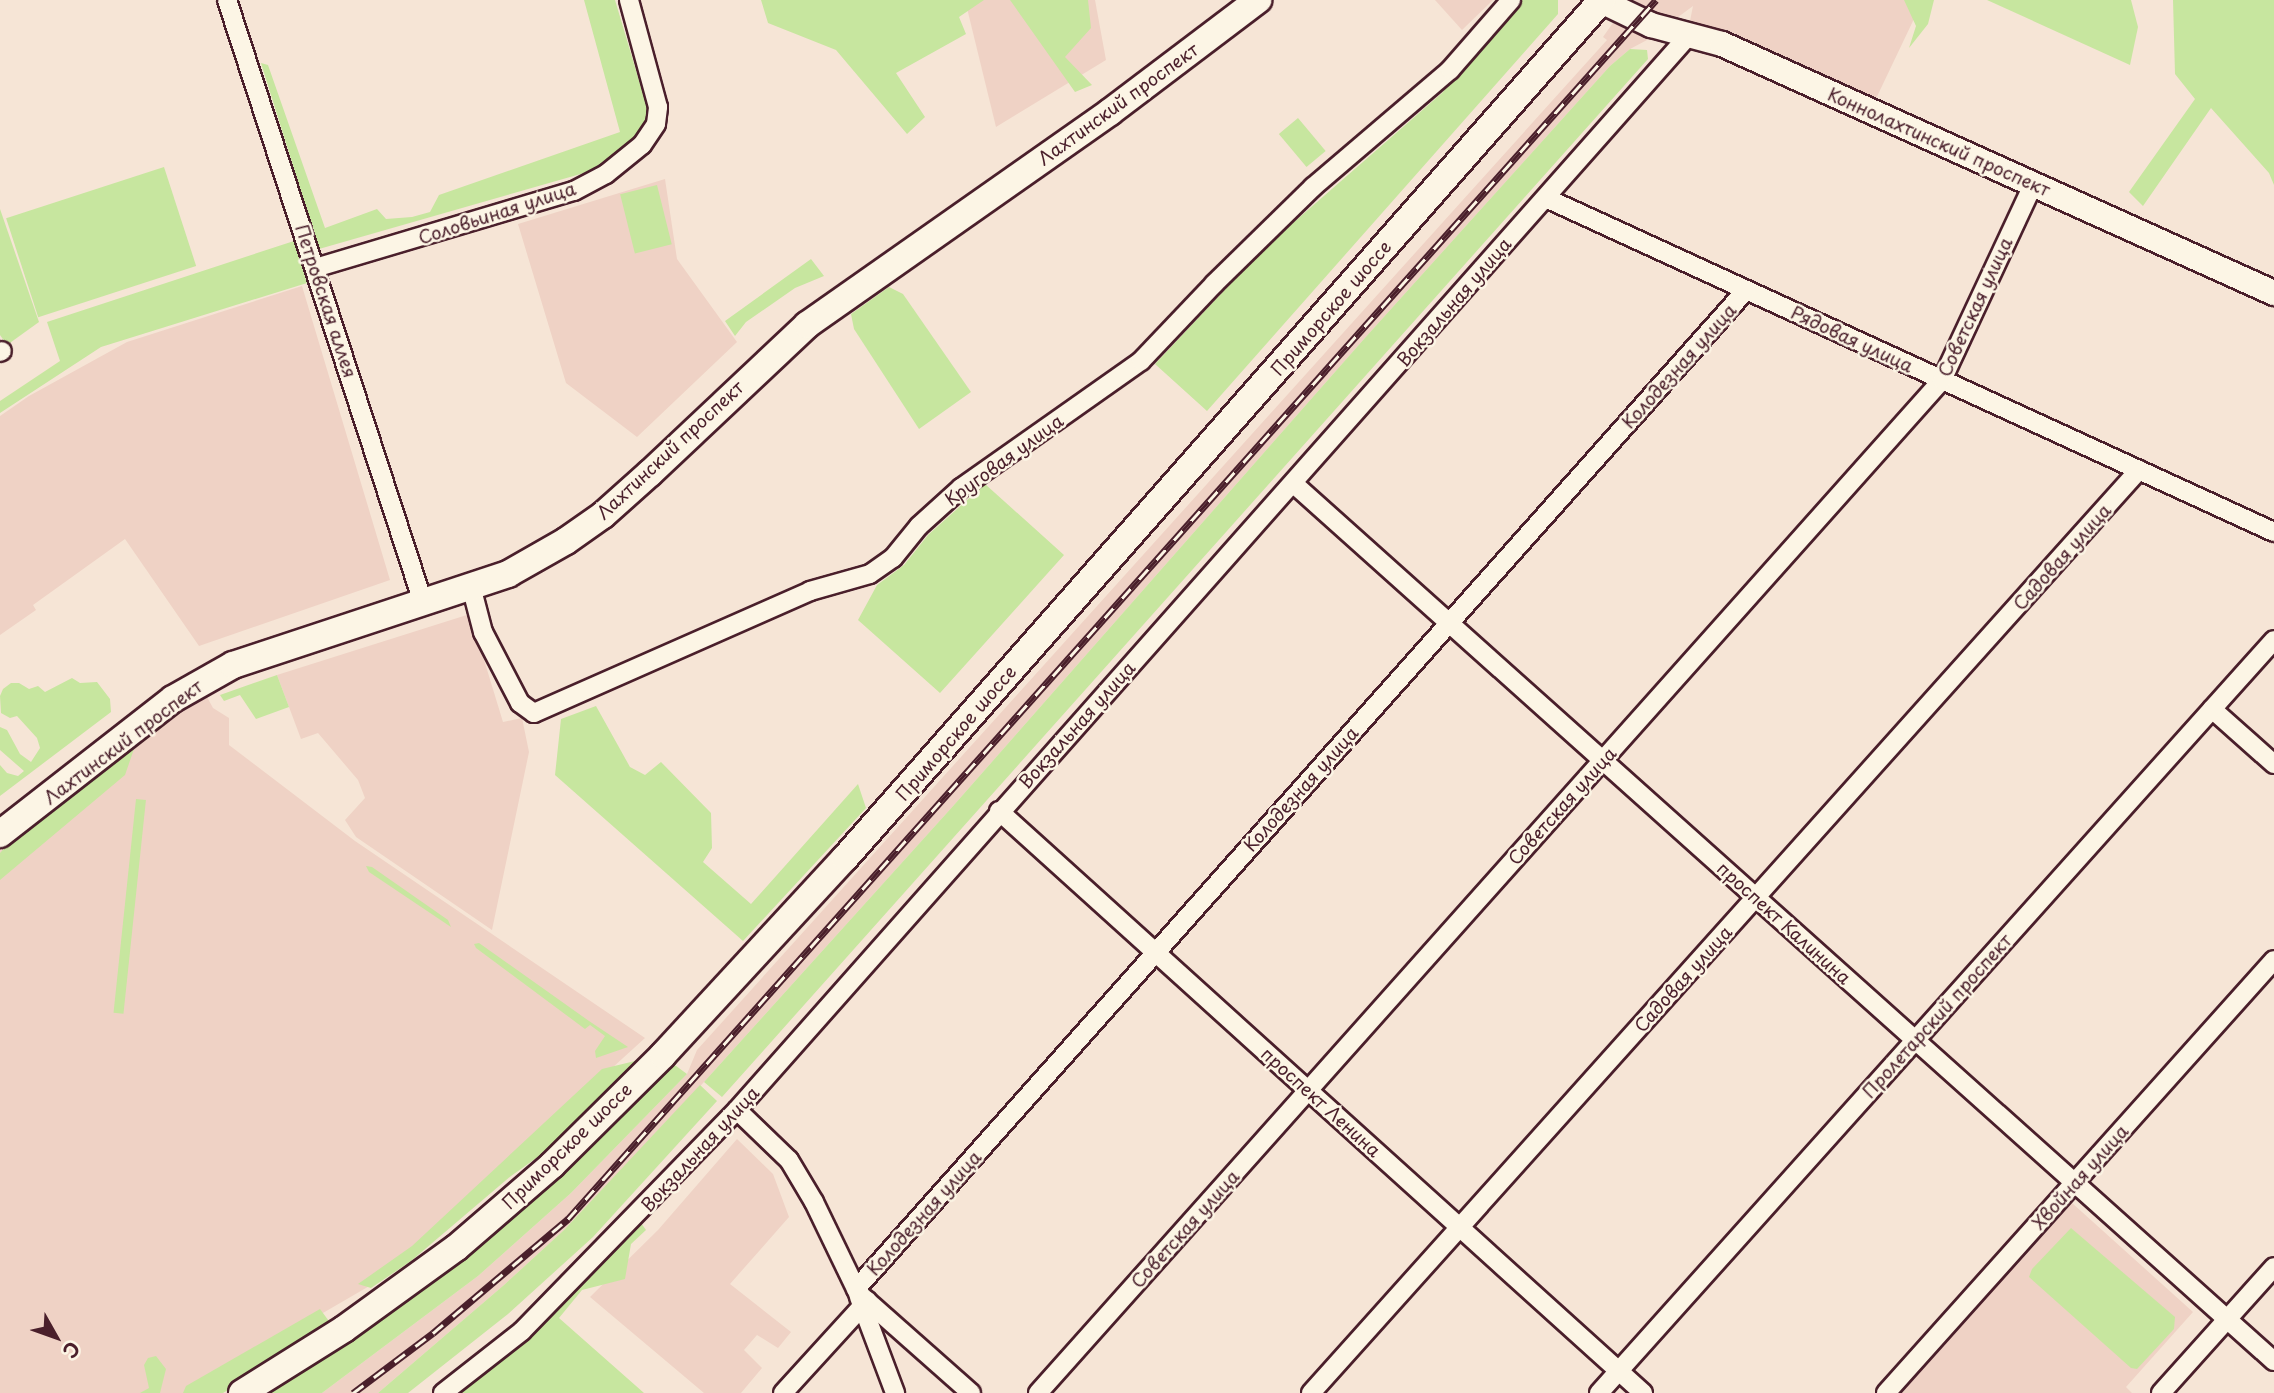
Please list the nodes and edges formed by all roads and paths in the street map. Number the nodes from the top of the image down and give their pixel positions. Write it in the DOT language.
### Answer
graph roads {
  1 [pos="227,0"];
  2 [pos="629,0"];
  3 [pos="1258,0"];
  4 [pos="1511,0"];
  5 [pos="1601,0"];
  6 [pos="1689,35"];
  7 [pos="2033,185"];
  8 [pos="1546,198"];
  9 [pos="315,268"];
  10 [pos="1746,290"];
  11 [pos="2274,293"];
  12 [pos="1942,380"];
  13 [pos="2139,470"];
  14 [pos="1294,484"];
  15 [pos="2274,532"];
  16 [pos="471,586"];
  17 [pos="423,602"];
  18 [pos="1450,623"];
  19 [pos="2274,640"];
  20 [pos="2212,709"];
  21 [pos="1603,761"];
  22 [pos="2274,764"];
  23 [pos="999,811"];
  24 [pos="0,834"];
  25 [pos="1756,898"];
  26 [pos="1156,953"];
  27 [pos="2274,960"];
  28 [pos="1915,1040"];
  29 [pos="1308,1091"];
  30 [pos="737,1110"];
  31 [pos="2075,1183"];
  32 [pos="1460,1228"];
  33 [pos="2274,1266"];
  34 [pos="861,1297"];
  35 [pos="2227,1319"];
  36 [pos="2274,1361"];
  37 [pos="1619,1371"];
  38 [pos="242,1393"];
  39 [pos="443,1393"];
  40 [pos="783,1393"];
  41 [pos="895,1393"];
  42 [pos="971,1393"];
  43 [pos="1038,1393"];
  44 [pos="1311,1393"];
  45 [pos="1599,1393"];
  46 [pos="1643,1393"];
  47 [pos="1886,1393"];
  48 [pos="2161,1393"];
  1 -- 9 [label="street, Петровская аллея"];
  2 -- 9 [label="street, Соловьиная улица"];
  3 -- 16 [label="main road, Лахтинский проспект"];
  4 -- 16 [label="street, Круговая улица"];
  5 -- 6 [label="main road, Коннолахтинский проспект"];
  5 -- 38 [label="main road, Приморское шоссе"];
  6 -- 7 [label="main road, Коннолахтинский проспект"];
  6 -- 8 [label="street, Вокзальная улица"];
  7 -- 11 [label="main road, Коннолахтинский проспект"];
  7 -- 12 [label="street, Советская улица"];
  8 -- 10 [label="street, Рядовая улица"];
  8 -- 14 [label="street, Вокзальная улица"];
  9 -- 17 [label="street, Петровская аллея"];
  10 -- 12 [label="street, Рядовая улица"];
  10 -- 18 [label="street, Колодезная улица"];
  12 -- 13 [label="street, Рядовая улица"];
  12 -- 21 [label="street, Советская улица"];
  13 -- 15 [label="street, Рядовая улица"];
  13 -- 25 [label="street, Садовая улица"];
  14 -- 18 [label="street, проспект Калинина"];
  14 -- 23 [label="street, Вокзальная улица"];
  16 -- 17 [label="main road, Лахтинский проспект"];
  17 -- 24 [label="main road, Лахтинский проспект"];
  18 -- 21 [label="street, проспект Калинина"];
  18 -- 26 [label="street, Колодезная улица"];
  19 -- 20 [label="street, Пролетарский проспект"];
  20 -- 22 [label="street"];
  20 -- 28 [label="street, Пролетарский проспект"];
  21 -- 25 [label="street, проспект Калинина"];
  21 -- 29 [label="street, Советская улица"];
  23 -- 26 [label="street, проспект Ленина"];
  23 -- 30 [label="street, Вокзальная улица"];
  25 -- 28 [label="street, проспект Калинина"];
  25 -- 32 [label="street, Садовая улица"];
  26 -- 29 [label="street, проспект Ленина"];
  26 -- 34 [label="street, Колодезная улица"];
  27 -- 31 [label="street, Хвойная улица"];
  28 -- 31 [label="street, проспект Калинина"];
  28 -- 37 [label="street, Пролетарский проспект"];
  29 -- 32 [label="street, проспект Ленина"];
  29 -- 43 [label="street, Советская улица"];
  30 -- 34 [label="street"];
  30 -- 39 [label="street, Вокзальная улица"];
  31 -- 35 [label="street, проспект Калинина"];
  31 -- 47 [label="street, Хвойная улица"];
  32 -- 37 [label="street, проспект Ленина"];
  32 -- 44 [label="street, Садовая улица"];
  33 -- 35 [label="street"];
  34 -- 40 [label="street, Колодезная улица"];
  34 -- 41 [label="street"];
  34 -- 42 [label="street"];
  35 -- 36 [label="street, проспект Калинина"];
  35 -- 48 [label="street"];
  37 -- 45 [label="street, Пролетарский проспект"];
  37 -- 46 [label="street, проспект Ленина"];
}
